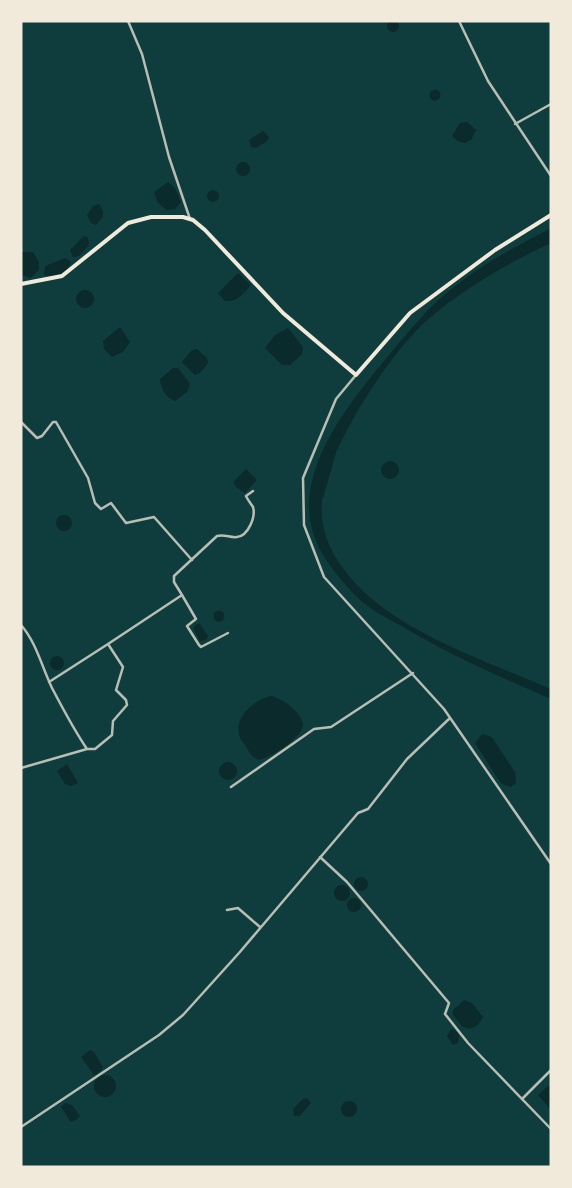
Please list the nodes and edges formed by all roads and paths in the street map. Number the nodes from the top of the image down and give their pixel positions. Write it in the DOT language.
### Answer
graph roads {
  1 [pos="128,21"];
  2 [pos="459,21"];
  3 [pos="551,104"];
  4 [pos="516,124"];
  5 [pos="551,176"];
  6 [pos="551,215"];
  7 [pos="190,219"];
  8 [pos="21,284"];
  9 [pos="356,375"];
  10 [pos="21,422"];
  11 [pos="253,491"];
  12 [pos="192,560"];
  13 [pos="182,595"];
  14 [pos="21,625"];
  15 [pos="228,633"];
  16 [pos="108,644"];
  17 [pos="413,673"];
  18 [pos="50,682"];
  19 [pos="450,718"];
  20 [pos="87,749"];
  21 [pos="21,768"];
  22 [pos="231,787"];
  23 [pos="320,858"];
  24 [pos="551,864"];
  25 [pos="228,910"];
  26 [pos="260,927"];
  27 [pos="551,1070"];
  28 [pos="521,1099"];
  29 [pos="21,1127"];
  30 [pos="551,1129"];
  1 -- 7 [label="street"];
  2 -- 4 [label="street"];
  3 -- 4 [label="street"];
  4 -- 5 [label="street"];
  6 -- 9 [label="main road"];
  7 -- 8 [label="main road"];
  7 -- 9 [label="main road"];
  9 -- 17 [label="street"];
  10 -- 12 [label="street"];
  11 -- 12 [label="street"];
  12 -- 13 [label="street"];
  13 -- 15 [label="street"];
  13 -- 16 [label="street"];
  14 -- 18 [label="street"];
  16 -- 18 [label="street"];
  16 -- 20 [label="street"];
  17 -- 19 [label="street"];
  17 -- 22 [label="street"];
  18 -- 20 [label="street"];
  19 -- 23 [label="street"];
  19 -- 24 [label="street"];
  20 -- 21 [label="street"];
  23 -- 26 [label="street"];
  23 -- 28 [label="street"];
  25 -- 26 [label="street"];
  26 -- 29 [label="street"];
  27 -- 28 [label="street"];
  28 -- 30 [label="street"];
}
